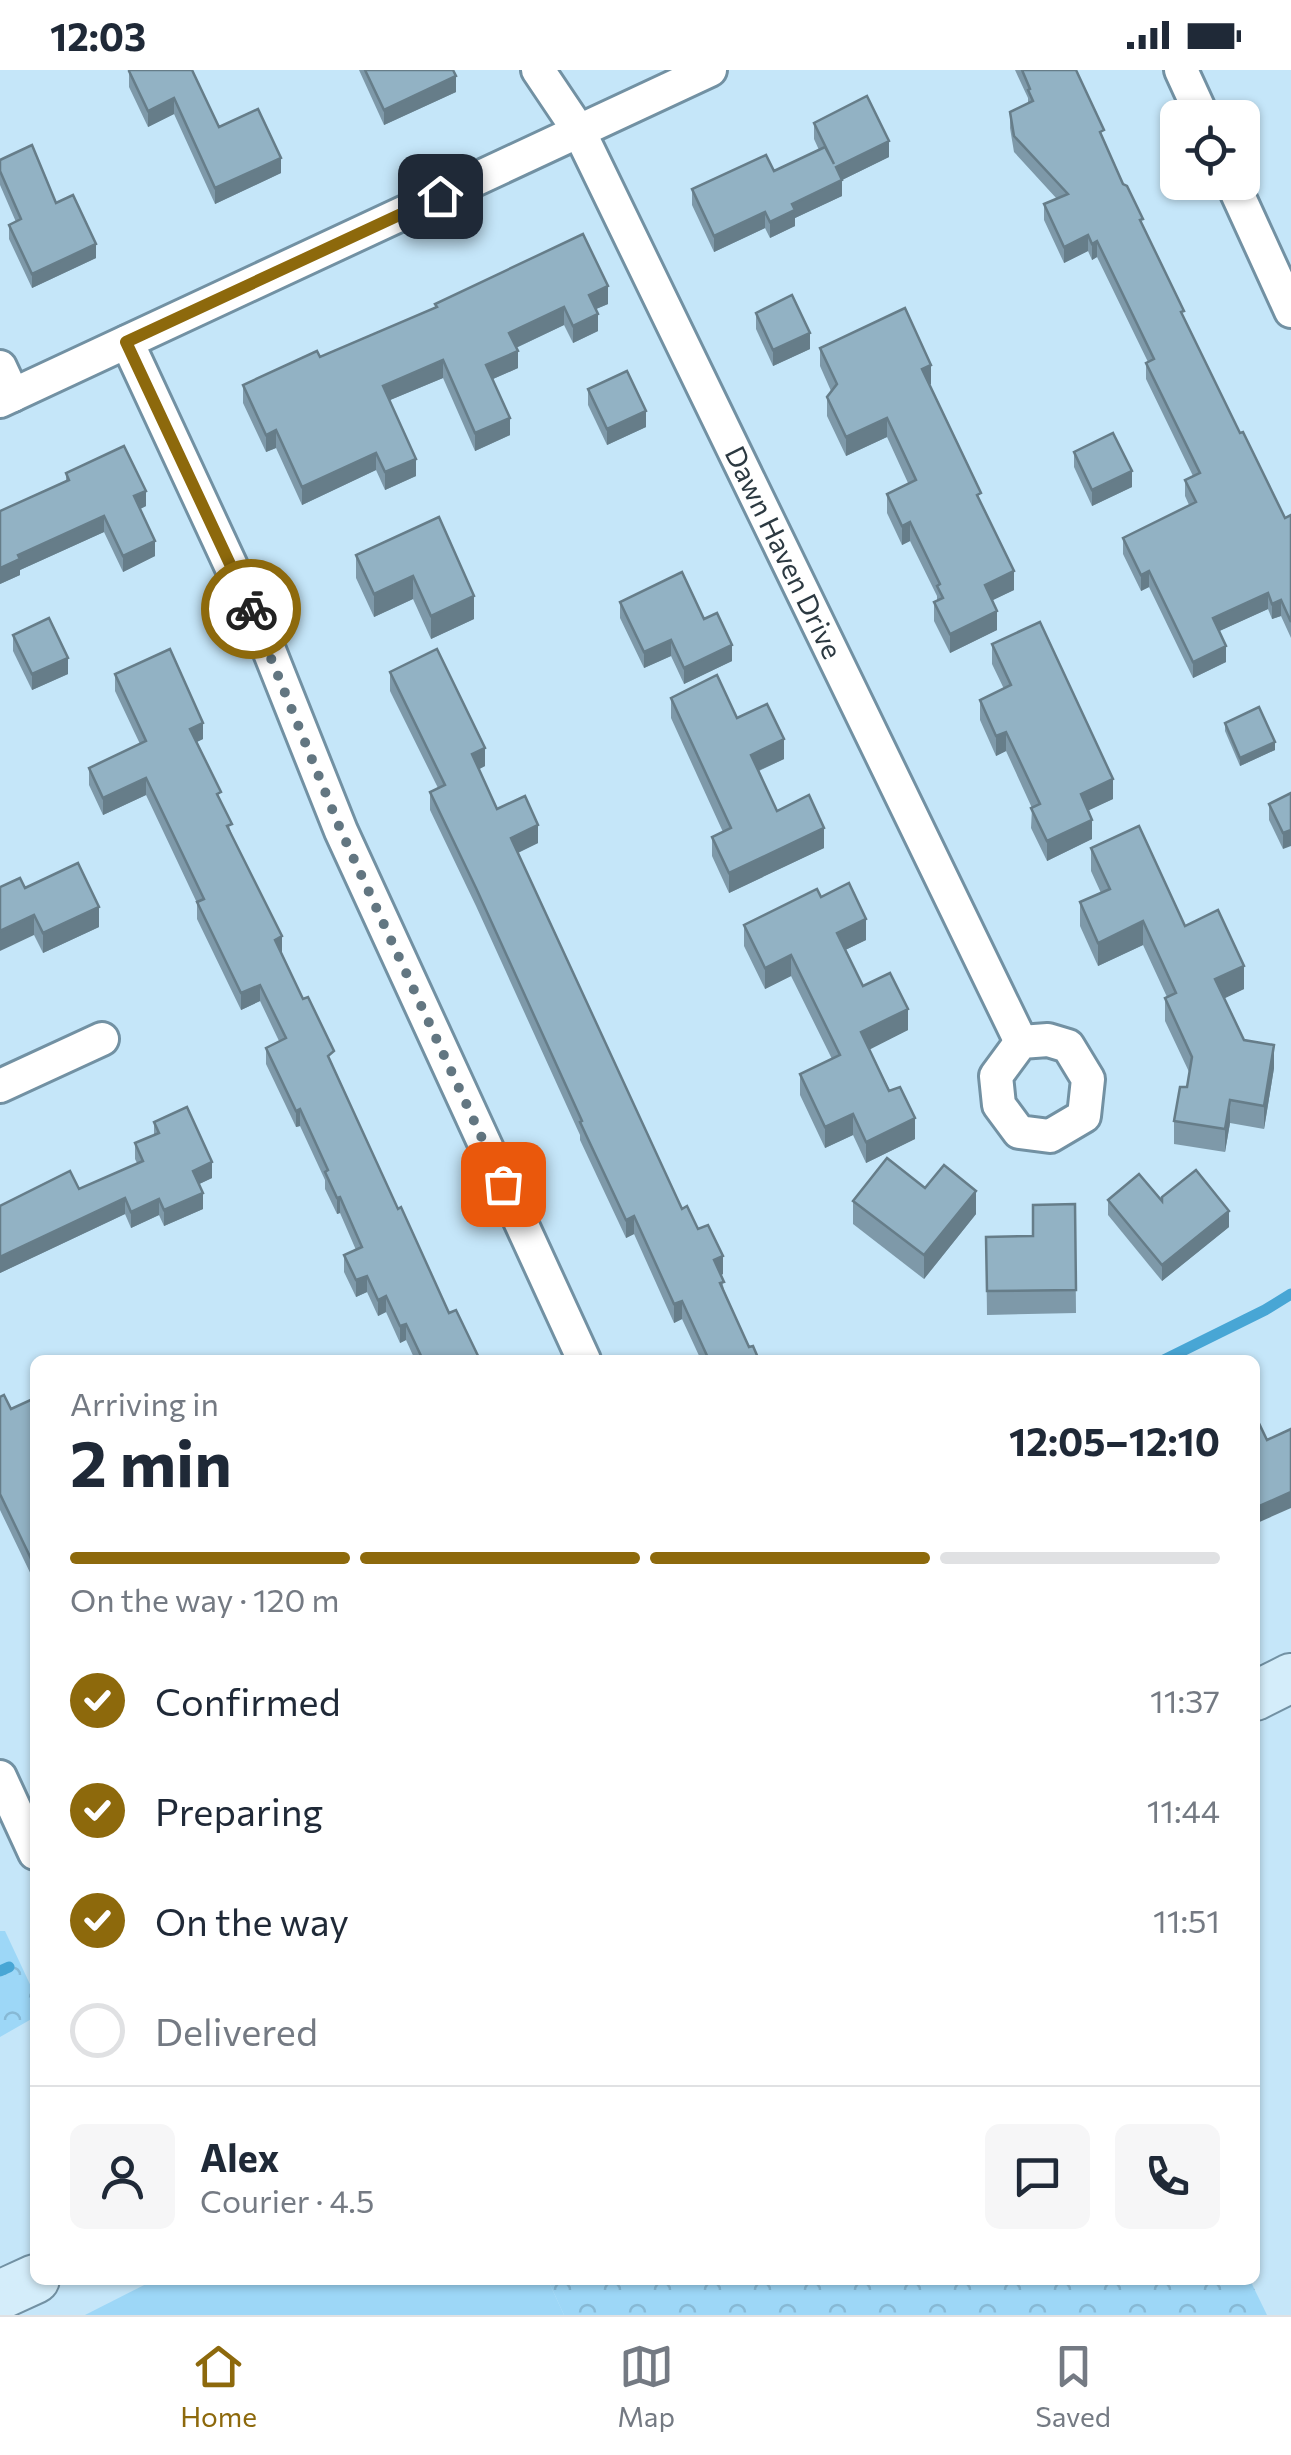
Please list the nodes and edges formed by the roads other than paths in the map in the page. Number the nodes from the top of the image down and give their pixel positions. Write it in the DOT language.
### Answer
graph roads {
  1 [pos="538,70"];
  2 [pos="710,70"];
  3 [pos="1181,70"];
  4 [pos="1195,100"];
  5 [pos="579,132"];
  6 [pos="1240,200"];
  7 [pos="1291,311"];
  8 [pos="126,342"];
  9 [pos="4,388"];
  10 [pos="102,1039"];
  11 [pos="1021,1042"];
  12 [pos="0,1086"];
  13 [pos="582,1355"];
  14 [pos="1291,1678"];
  15 [pos="1260,1694"];
  16 [pos="0,1776"];
  17 [pos="30,1842"];
  18 [pos="30,2281"];
  19 [pos="0,2295"];
  1 -- 5 [label="street, Dawn Haven Drive"];
  2 -- 5 [label="street"];
  3 -- 4 [label="street"];
  5 -- 8 [label="street"];
  5 -- 11 [label="street, Dawn Haven Drive"];
  6 -- 7 [label="street"];
  8 -- 9 [label="street"];
  8 -- 13 [label="street"];
  10 -- 12 [label="street"];
  14 -- 15 [label="main road"];
  16 -- 17 [label="street"];
  18 -- 19 [label="main road"];
}
